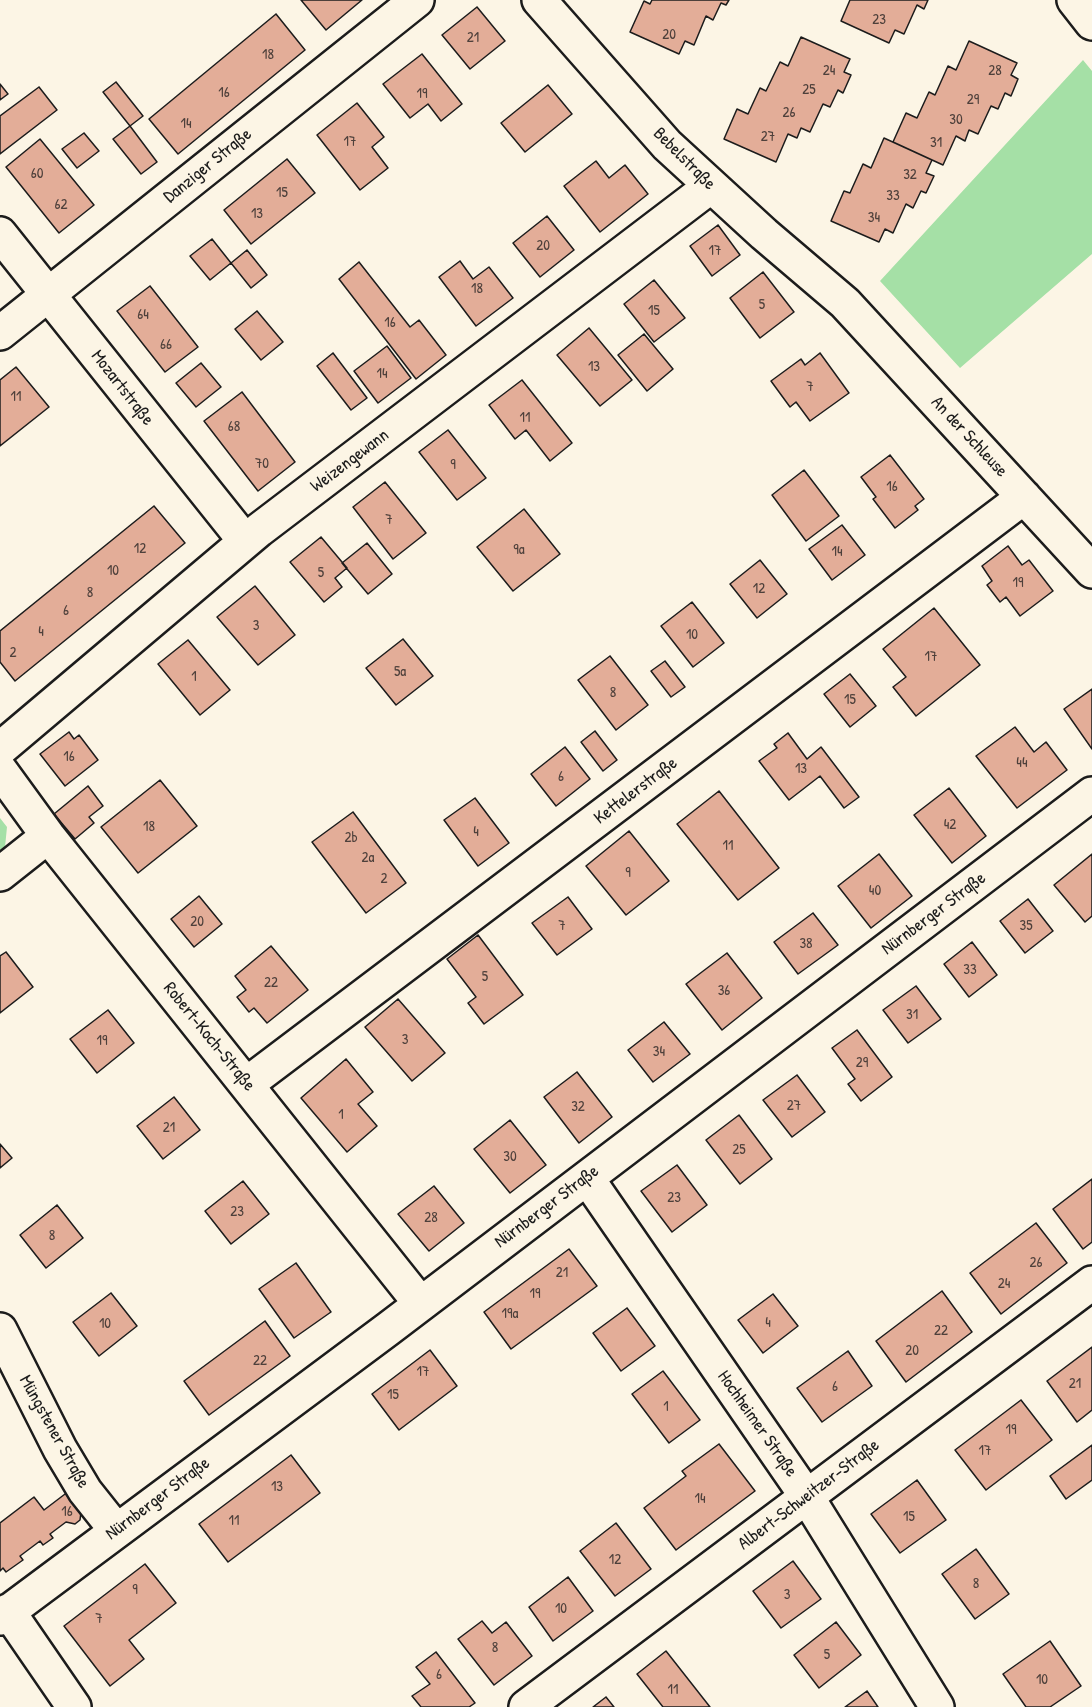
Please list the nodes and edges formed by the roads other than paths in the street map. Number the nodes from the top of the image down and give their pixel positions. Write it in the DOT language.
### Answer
graph roads {
  1 [pos="417,0"];
  2 [pos="539,0"];
  3 [pos="1074,0"];
  4 [pos="1092,23"];
  5 [pos="711,186"];
  6 [pos="0,234"];
  7 [pos="48,294"];
  8 [pos="845,303"];
  9 [pos="0,333"];
  10 [pos="1024,497"];
  11 [pos="245,542"];
  12 [pos="1092,571"];
  13 [pos="0,748"];
  14 [pos="0,770"];
  15 [pos="1092,794"];
  16 [pos="48,836"];
  17 [pos="0,874"];
  18 [pos="247,1084"];
  19 [pos="587,1178"];
  20 [pos="1092,1283"];
  21 [pos="420,1303"];
  22 [pos="0,1330"];
  23 [pos="807,1497"];
  24 [pos="116,1530"];
  25 [pos="4,1615"];
  26 [pos="74,1707"];
  27 [pos="526,1707"];
  28 [pos="937,1707"];
  1 -- 7 [label="street, Danziger Straße"];
  2 -- 5 [label="street, Bebelstraße"];
  3 -- 4 [label="street"];
  5 -- 8 [label="street, Bebelstraße"];
  5 -- 11 [label="street, Weizengewann"];
  6 -- 7 [label="street, Mozartstraße"];
  7 -- 9 [label="street, Danziger Straße"];
  7 -- 11 [label="street, Mozartstraße"];
  8 -- 10 [label="street, An der Schleuse"];
  10 -- 12 [label="street, An der Schleuse"];
  10 -- 18 [label="street, Kettelerstraße"];
  11 -- 13 [label="street, Weizengewann"];
  14 -- 16 [label="street, Robert-Koch-Straße"];
  15 -- 19 [label="street, Nürnberger Straße"];
  16 -- 17 [label="street"];
  16 -- 18 [label="street, Robert-Koch-Straße"];
  18 -- 21 [label="street, Robert-Koch-Straße"];
  19 -- 21 [label="street, Nürnberger Straße"];
  19 -- 23 [label="street, Hochheimer Straße"];
  20 -- 23 [label="street, Albert-Schweitzer-Straße"];
  21 -- 24 [label="street, Nürnberger Straße"];
  22 -- 24 [label="street, Müngstener Straße"];
  23 -- 27 [label="street, Albert-Schweitzer-Straße"];
  23 -- 28 [label="street, Hochheimer Straße"];
  24 -- 25 [label="street, Nürnberger Straße"];
  25 -- 26 [label="street"];
}
